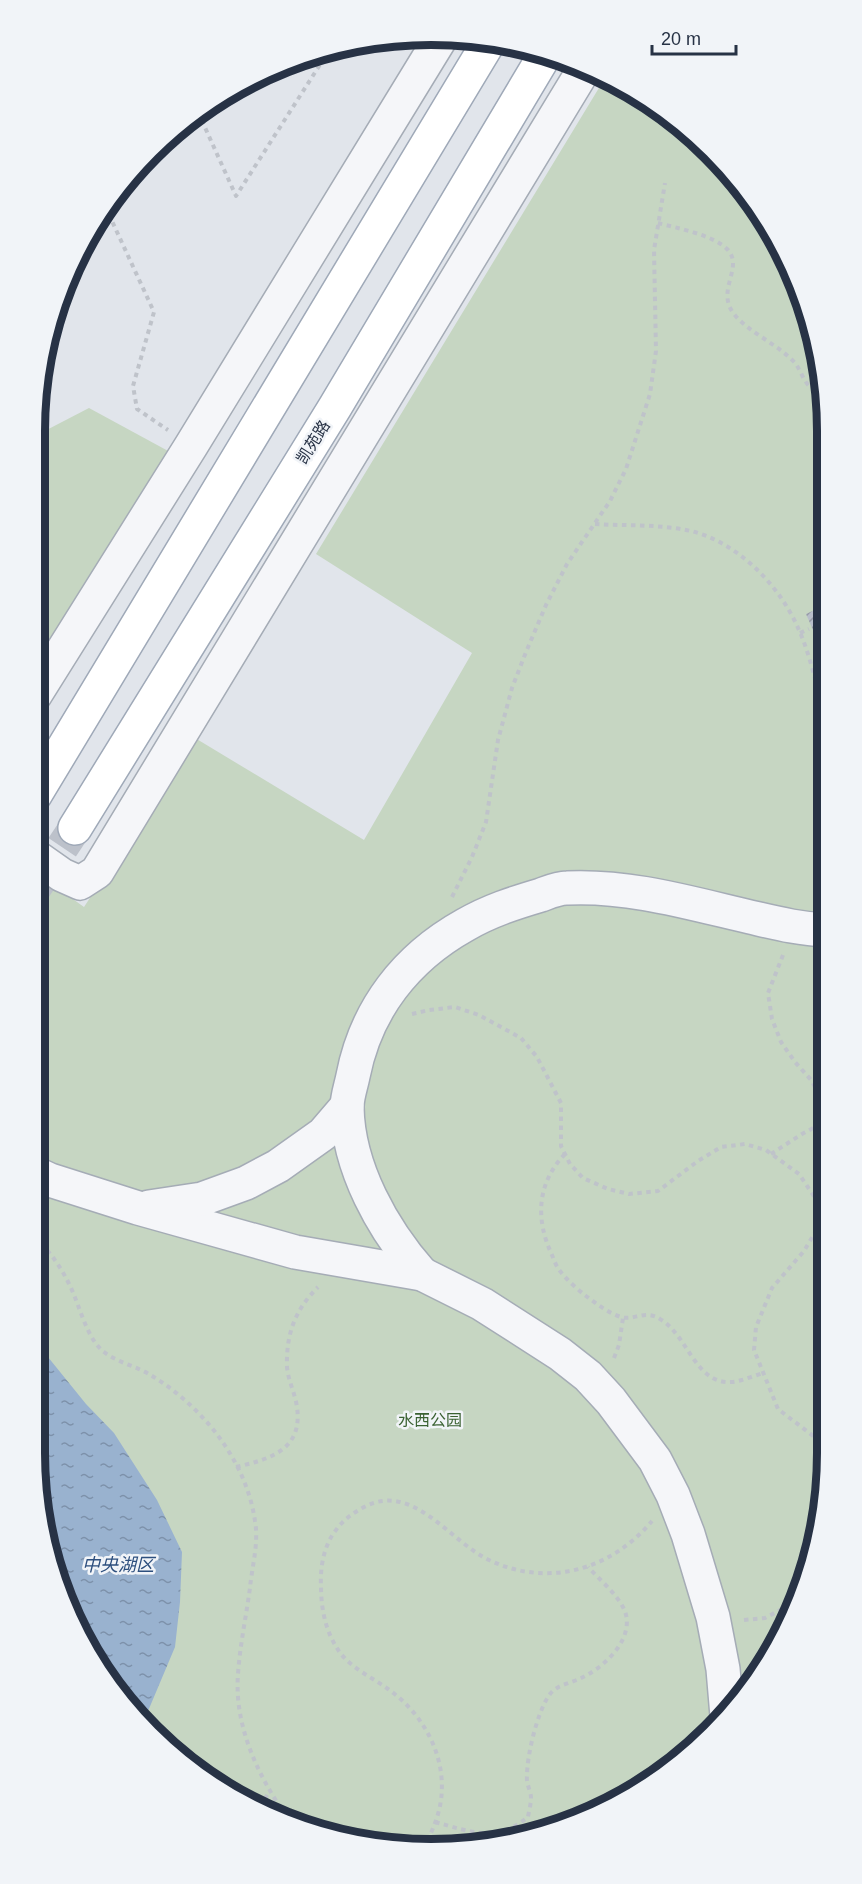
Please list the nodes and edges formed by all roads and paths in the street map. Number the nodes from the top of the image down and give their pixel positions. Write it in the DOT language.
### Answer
graph roads {
  1 [pos="436,45"];
  2 [pos="484,48"];
  3 [pos="323,60"];
  4 [pos="541,61"];
  5 [pos="581,75"];
  6 [pos="202,121"];
  7 [pos="665,183"];
  8 [pos="110,217"];
  9 [pos="658,223"];
  10 [pos="814,387"];
  11 [pos="190,446"];
  12 [pos="595,524"];
  13 [pos="809,629"];
  14 [pos="801,633"];
  15 [pos="45,677"];
  16 [pos="817,687"];
  17 [pos="45,777"];
  18 [pos="75,828"];
  19 [pos="45,863"];
  20 [pos="448,907"];
  21 [pos="813,929"];
  22 [pos="367,1029"];
  23 [pos="817,1091"];
  24 [pos="347,1106"];
  25 [pos="817,1126"];
  26 [pos="565,1154"];
  27 [pos="771,1154"];
  28 [pos="45,1178"];
  29 [pos="817,1201"];
  30 [pos="138,1208"];
  31 [pos="817,1229"];
  32 [pos="45,1247"];
  33 [pos="347,1261"];
  34 [pos="422,1274"];
  35 [pos="623,1318"];
  36 [pos="763,1373"];
  37 [pos="597,1386"];
  38 [pos="817,1439"];
  39 [pos="236,1467"];
  40 [pos="673,1494"];
  41 [pos="588,1567"];
  42 [pos="785,1607"];
  43 [pos="713,1617"];
  44 [pos="726,1702"];
  45 [pos="269,1791"];
  46 [pos="264,1801"];
  47 [pos="283,1810"];
  48 [pos="435,1822"];
  49 [pos="428,1839"];
  1 -- 11 [label="lane"];
  2 -- 17 [label="main road"];
  3 -- 6 [label="path"];
  4 -- 18 [label="main road, 凯苑路"];
  5 -- 19 [label="lane"];
  7 -- 9 [label="path"];
  8 -- 11 [label="path"];
  9 -- 10 [label="path"];
  9 -- 12 [label="path"];
  11 -- 15 [label="lane"];
  12 -- 14 [label="path"];
  12 -- 20 [label="path"];
  13 -- 14 [label="path"];
  14 -- 16 [label="path"];
  21 -- 22 [label="lane"];
  21 -- 23 [label="path"];
  22 -- 24 [label="lane"];
  22 -- 26 [label="path"];
  24 -- 30 [label="lane"];
  24 -- 34 [label="lane"];
  25 -- 27 [label="path"];
  26 -- 27 [label="path"];
  26 -- 35 [label="path"];
  27 -- 29 [label="path"];
  28 -- 30 [label="lane"];
  30 -- 33 [label="lane"];
  31 -- 36 [label="path"];
  32 -- 39 [label="path"];
  33 -- 34 [label="lane"];
  33 -- 39 [label="path"];
  34 -- 37 [label="lane"];
  35 -- 36 [label="path"];
  35 -- 37 [label="path"];
  36 -- 38 [label="path"];
  37 -- 40 [label="lane"];
  39 -- 45 [label="path"];
  40 -- 41 [label="path"];
  40 -- 43 [label="lane"];
  41 -- 48 [label="path"];
  41 -- 48 [label="path"];
  42 -- 43 [label="path"];
  43 -- 44 [label="lane"];
  45 -- 46 [label="path"];
  45 -- 47 [label="path"];
  48 -- 49 [label="path"];
}
